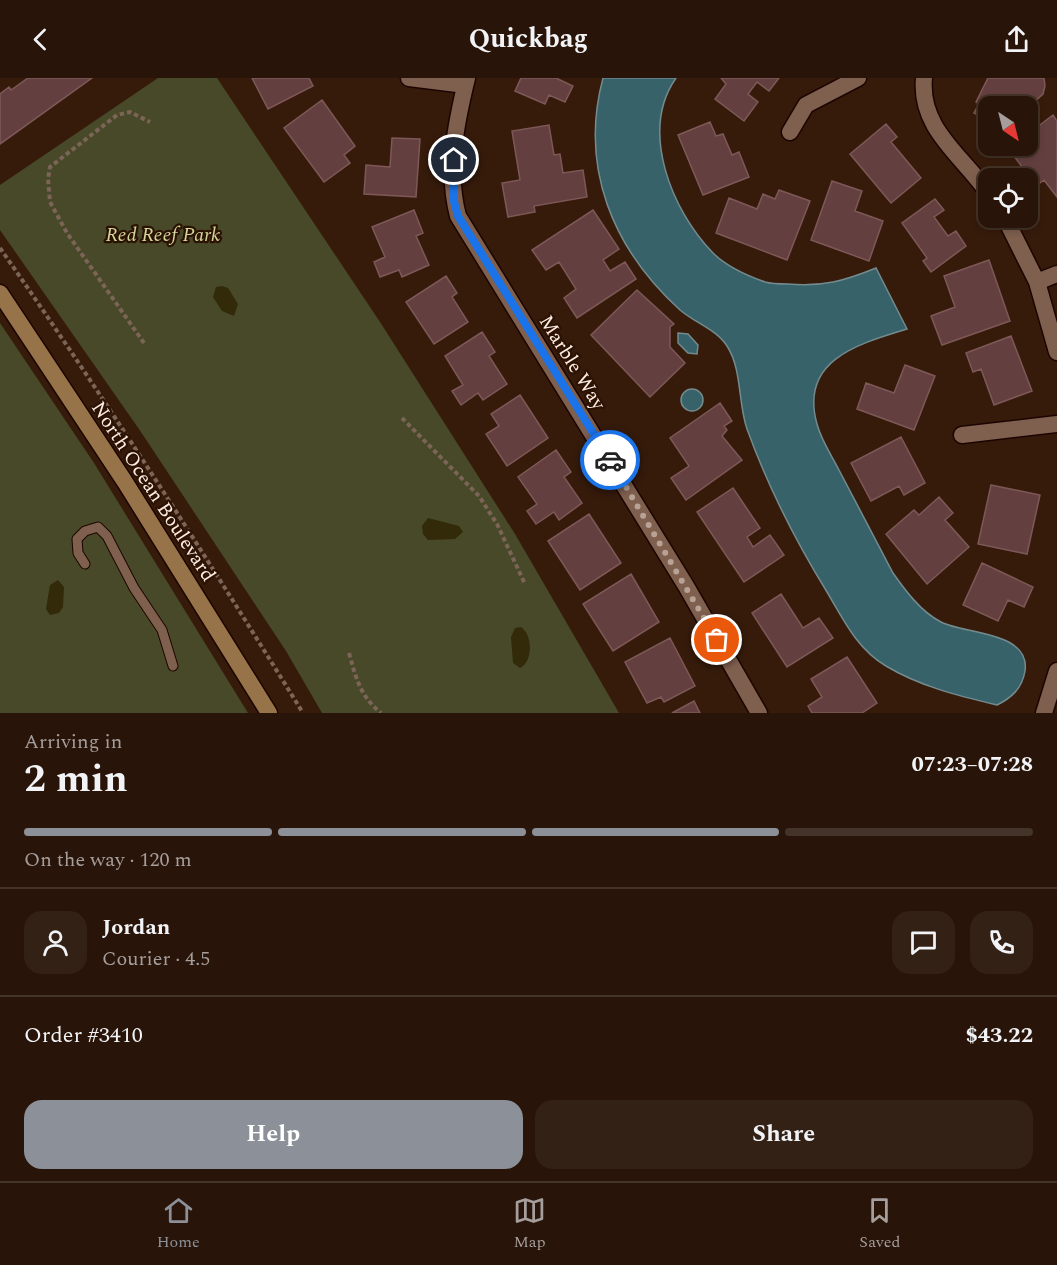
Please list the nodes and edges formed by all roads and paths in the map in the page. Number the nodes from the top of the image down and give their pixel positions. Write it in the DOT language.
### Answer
graph roads {
  1 [pos="409,78"];
  2 [pos="858,78"];
  3 [pos="924,78"];
  4 [pos="466,81"];
  5 [pos="150,122"];
  6 [pos="790,132"];
  7 [pos="978,182"];
  8 [pos="1010,228"];
  9 [pos="0,248"];
  10 [pos="1057,274"];
  11 [pos="1037,282"];
  12 [pos="0,293"];
  13 [pos="144,343"];
  14 [pos="1057,352"];
  15 [pos="402,418"];
  16 [pos="1057,424"];
  17 [pos="962,435"];
  18 [pos="85,564"];
  19 [pos="525,584"];
  20 [pos="349,653"];
  21 [pos="173,666"];
  22 [pos="1057,671"];
  23 [pos="269,713"];
  24 [pos="303,713"];
  25 [pos="381,713"];
  26 [pos="759,713"];
  27 [pos="1044,713"];
  1 -- 4 [label="street"];
  2 -- 6 [label="street"];
  3 -- 7 [label="street"];
  4 -- 26 [label="street, Marble Way"];
  5 -- 13 [label="path"];
  8 -- 11 [label="street"];
  9 -- 24 [label="path"];
  10 -- 11 [label="street"];
  11 -- 14 [label="street"];
  12 -- 23 [label="main road, North Ocean Boulevard"];
  15 -- 19 [label="path"];
  16 -- 17 [label="street"];
  18 -- 21 [label="lane"];
  20 -- 25 [label="path"];
  22 -- 27 [label="street"];
}
